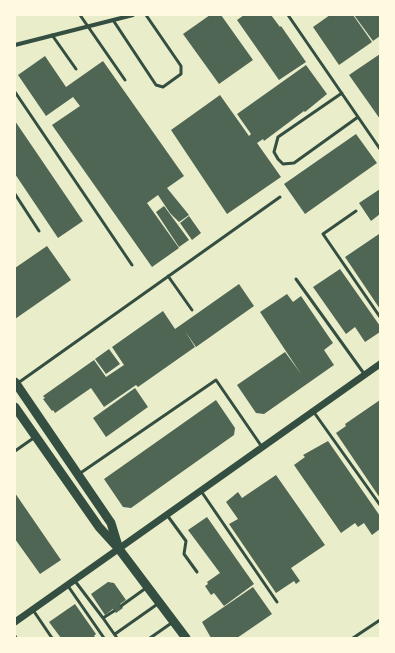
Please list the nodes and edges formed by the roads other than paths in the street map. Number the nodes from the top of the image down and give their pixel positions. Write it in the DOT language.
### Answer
graph roads {
  1 [pos="80,15"];
  2 [pos="132,15"];
  3 [pos="146,15"];
  4 [pos="288,15"];
  5 [pos="113,20"];
  6 [pos="88,26"];
  7 [pos="52,35"];
  8 [pos="15,45"];
  9 [pos="76,69"];
  10 [pos="125,80"];
  11 [pos="15,92"];
  12 [pos="342,93"];
  13 [pos="358,117"];
  14 [pos="380,149"];
  15 [pos="15,194"];
  16 [pos="280,197"];
  17 [pos="356,211"];
  18 [pos="39,231"];
  19 [pos="132,265"];
  20 [pos="168,276"];
  21 [pos="296,279"];
  22 [pos="192,310"];
  23 [pos="380,317"];
  24 [pos="380,364"];
  25 [pos="365,375"];
  26 [pos="16,383"];
  27 [pos="15,407"];
  28 [pos="313,411"];
  29 [pos="36,436"];
  30 [pos="262,447"];
  31 [pos="15,451"];
  32 [pos="79,474"];
  33 [pos="201,491"];
  34 [pos="380,505"];
  35 [pos="167,515"];
  36 [pos="119,549"];
  37 [pos="196,572"];
  38 [pos="75,581"];
  39 [pos="68,586"];
  40 [pos="148,587"];
  41 [pos="160,602"];
  42 [pos="277,602"];
  43 [pos="121,606"];
  44 [pos="33,610"];
  45 [pos="114,611"];
  46 [pos="103,618"];
  47 [pos="380,620"];
  48 [pos="15,622"];
  49 [pos="174,622"];
  50 [pos="114,634"];
  51 [pos="52,638"];
  52 [pos="104,638"];
  53 [pos="118,638"];
  54 [pos="150,638"];
  55 [pos="186,638"];
  56 [pos="353,638"];
  1 -- 6 [label="lane"];
  2 -- 5 [label="street"];
  3 -- 5 [label="lane"];
  4 -- 12 [label="lane"];
  5 -- 6 [label="street"];
  6 -- 7 [label="street"];
  6 -- 10 [label="lane"];
  7 -- 8 [label="street"];
  7 -- 9 [label="lane"];
  11 -- 19 [label="lane"];
  12 -- 13 [label="lane"];
  12 -- 13 [label="lane"];
  13 -- 14 [label="lane"];
  15 -- 18 [label="lane"];
  16 -- 20 [label="lane"];
  17 -- 23 [label="lane"];
  20 -- 22 [label="lane"];
  20 -- 26 [label="lane"];
  21 -- 25 [label="lane"];
  24 -- 25 [label="street"];
  25 -- 28 [label="street"];
  26 -- 32 [label="main road"];
  27 -- 29 [label="main road"];
  28 -- 30 [label="street"];
  28 -- 34 [label="lane"];
  29 -- 31 [label="lane"];
  29 -- 36 [label="main road"];
  30 -- 32 [label="lane"];
  30 -- 33 [label="street"];
  32 -- 36 [label="main road"];
  33 -- 35 [label="street"];
  33 -- 42 [label="lane"];
  35 -- 36 [label="street"];
  35 -- 37 [label="lane"];
  36 -- 38 [label="street"];
  36 -- 40 [label="main road"];
  38 -- 39 [label="street"];
  38 -- 46 [label="lane"];
  39 -- 44 [label="street"];
  39 -- 52 [label="lane"];
  40 -- 41 [label="main road"];
  40 -- 43 [label="lane"];
  41 -- 49 [label="main road"];
  41 -- 50 [label="lane"];
  44 -- 48 [label="street"];
  44 -- 51 [label="lane"];
  45 -- 46 [label="lane"];
  46 -- 50 [label="lane"];
  47 -- 56 [label="lane"];
  49 -- 54 [label="lane"];
  49 -- 55 [label="main road"];
  50 -- 53 [label="lane"];
}
